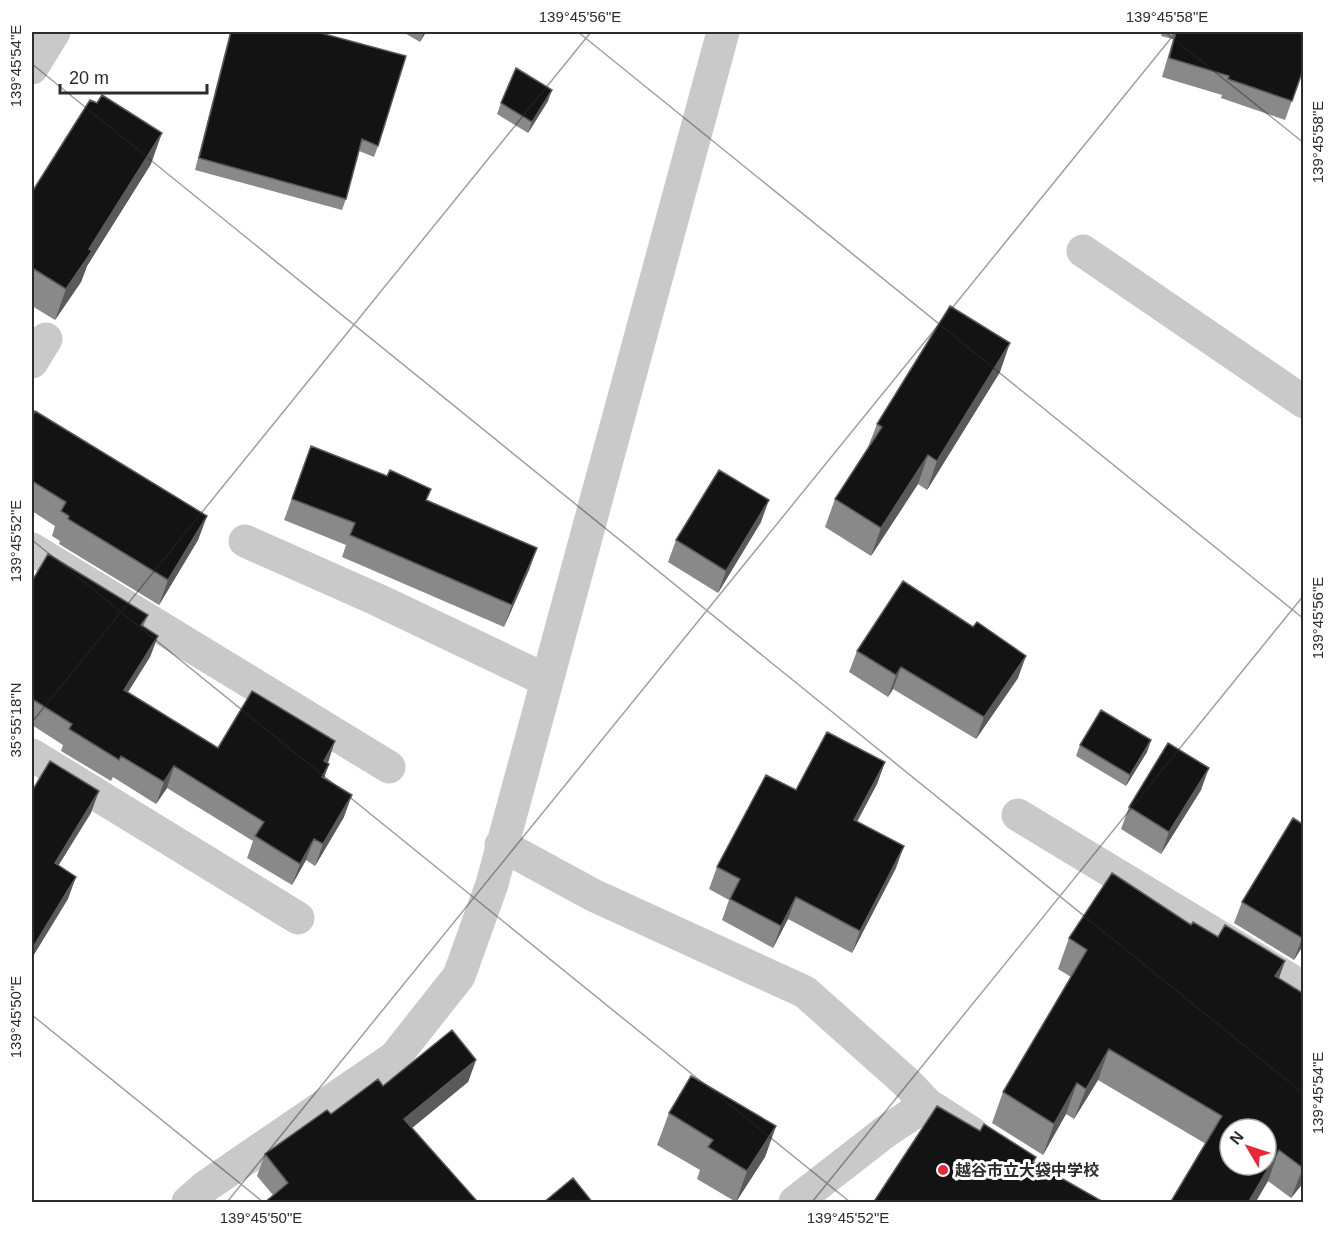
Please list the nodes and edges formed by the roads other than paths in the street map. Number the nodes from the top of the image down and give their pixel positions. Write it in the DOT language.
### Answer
graph roads {
  1 [pos="54,32"];
  2 [pos="723,32"];
  3 [pos="32,68"];
  4 [pos="1083,251"];
  5 [pos="1304,402"];
  6 [pos="245,541"];
  7 [pos="32,549"];
  8 [pos="546,680"];
  9 [pos="32,755"];
  10 [pos="389,767"];
  11 [pos="1018,814"];
  12 [pos="501,845"];
  13 [pos="298,918"];
  14 [pos="1304,988"];
  15 [pos="927,1104"];
  16 [pos="995,1147"];
  17 [pos="188,1203"];
  18 [pos="795,1203"];
  1 -- 3 [label="street"];
  2 -- 8 [label="street"];
  4 -- 5 [label="street"];
  6 -- 8 [label="street"];
  7 -- 10 [label="street"];
  8 -- 12 [label="street"];
  9 -- 13 [label="street"];
  11 -- 14 [label="street"];
  12 -- 15 [label="street"];
  12 -- 17 [label="street"];
  15 -- 16 [label="street"];
  15 -- 18 [label="street"];
}
